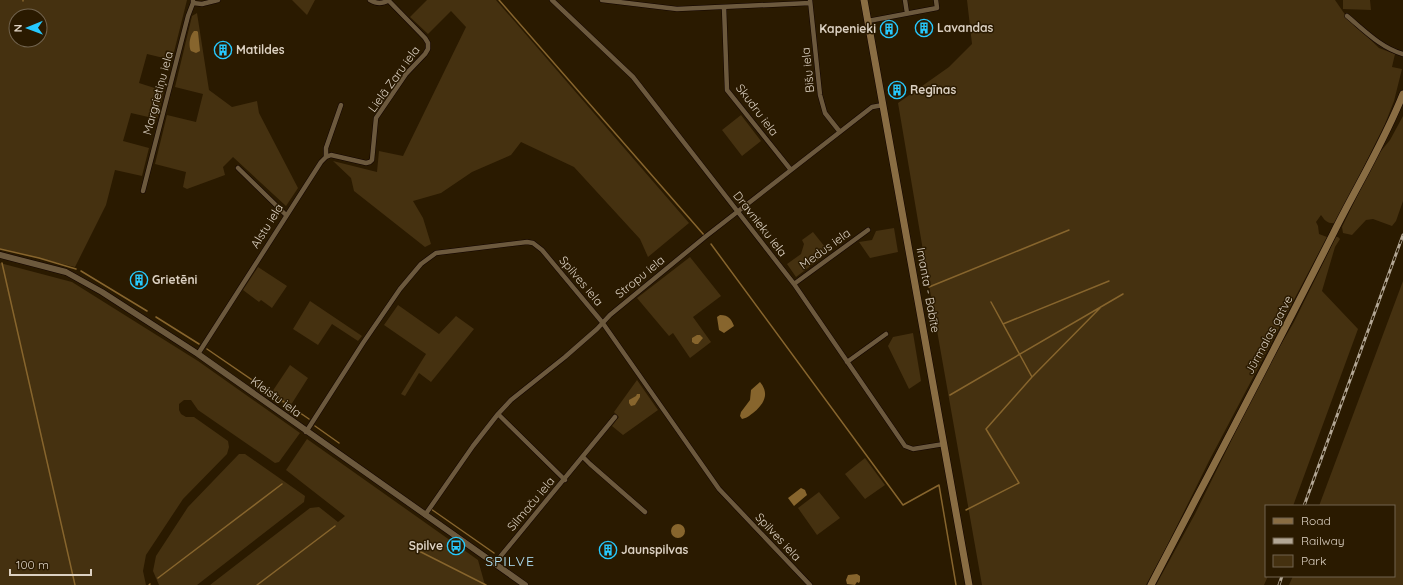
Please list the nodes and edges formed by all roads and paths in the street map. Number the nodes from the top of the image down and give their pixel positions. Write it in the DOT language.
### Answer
graph roads {
  1 [pos="218,0"];
  2 [pos="370,0"];
  3 [pos="389,0"];
  4 [pos="552,0"];
  5 [pos="602,0"];
  6 [pos="864,0"];
  7 [pos="905,0"];
  8 [pos="936,0"];
  9 [pos="810,1"];
  10 [pos="193,2"];
  11 [pos="724,7"];
  12 [pos="907,13"];
  13 [pos="1347,16"];
  14 [pos="868,20"];
  15 [pos="1403,54"];
  16 [pos="1403,94"];
  17 [pos="883,104"];
  18 [pos="341,105"];
  19 [pos="840,132"];
  20 [pos="326,157"];
  21 [pos="238,168"];
  22 [pos="791,170"];
  23 [pos="143,191"];
  24 [pos="739,212"];
  25 [pos="286,215"];
  26 [pos="868,230"];
  27 [pos="0,255"];
  28 [pos="794,284"];
  29 [pos="602,322"];
  30 [pos="886,334"];
  31 [pos="198,354"];
  32 [pos="847,362"];
  33 [pos="498,414"];
  34 [pos="615,417"];
  35 [pos="306,432"];
  36 [pos="944,444"];
  37 [pos="584,457"];
  38 [pos="565,480"];
  39 [pos="645,512"];
  40 [pos="424,515"];
  41 [pos="495,564"];
  42 [pos="525,585"];
  43 [pos="808,585"];
  44 [pos="969,585"];
  45 [pos="1151,585"];
  1 -- 10 [label="street"];
  2 -- 3 [label="street, Lielā Zaru iela"];
  3 -- 20 [label="street, Lielā Zaru iela"];
  4 -- 24 [label="street, Dravnieku iela"];
  5 -- 11 [label="street"];
  6 -- 14 [label="main road, Imanta - Babīte"];
  7 -- 12 [label="street"];
  8 -- 12 [label="street"];
  9 -- 11 [label="street"];
  9 -- 19 [label="street, Bišu iela"];
  10 -- 23 [label="street, Margrietiņu iela"];
  11 -- 22 [label="street, Skudru iela"];
  12 -- 14 [label="street"];
  13 -- 15 [label="street"];
  14 -- 17 [label="main road, Imanta - Babīte"];
  16 -- 45 [label="main road, Jūrmalas gatve"];
  17 -- 19 [label="street, Stropu iela"];
  17 -- 36 [label="main road, Imanta - Babīte"];
  18 -- 20 [label="street, Alstu iela"];
  19 -- 22 [label="street, Stropu iela"];
  20 -- 25 [label="street, Alstu iela"];
  21 -- 25 [label="street"];
  22 -- 24 [label="street, Stropu iela"];
  24 -- 28 [label="street, Dravnieku iela"];
  24 -- 29 [label="street, Stropu iela"];
  25 -- 31 [label="street, Alstu iela"];
  26 -- 28 [label="street, Medus iela"];
  27 -- 31 [label="street, Kleistu iela"];
  28 -- 32 [label="street, Dravnieku iela"];
  29 -- 33 [label="street, Stropu iela"];
  29 -- 35 [label="street, Spilves iela"];
  29 -- 43 [label="street, Spilves iela"];
  30 -- 32 [label="street"];
  31 -- 35 [label="street, Kleistu iela"];
  32 -- 36 [label="street, Dravnieku iela"];
  33 -- 38 [label="street"];
  33 -- 40 [label="street, Stropu iela"];
  34 -- 37 [label="street, Silmaču iela"];
  35 -- 40 [label="street, Kleistu iela"];
  36 -- 44 [label="main road, Imanta - Babīte"];
  37 -- 38 [label="street, Silmaču iela"];
  37 -- 39 [label="street"];
  38 -- 41 [label="street, Silmaču iela"];
  40 -- 41 [label="street, Kleistu iela"];
  41 -- 42 [label="street, Kleistu iela"];
}
